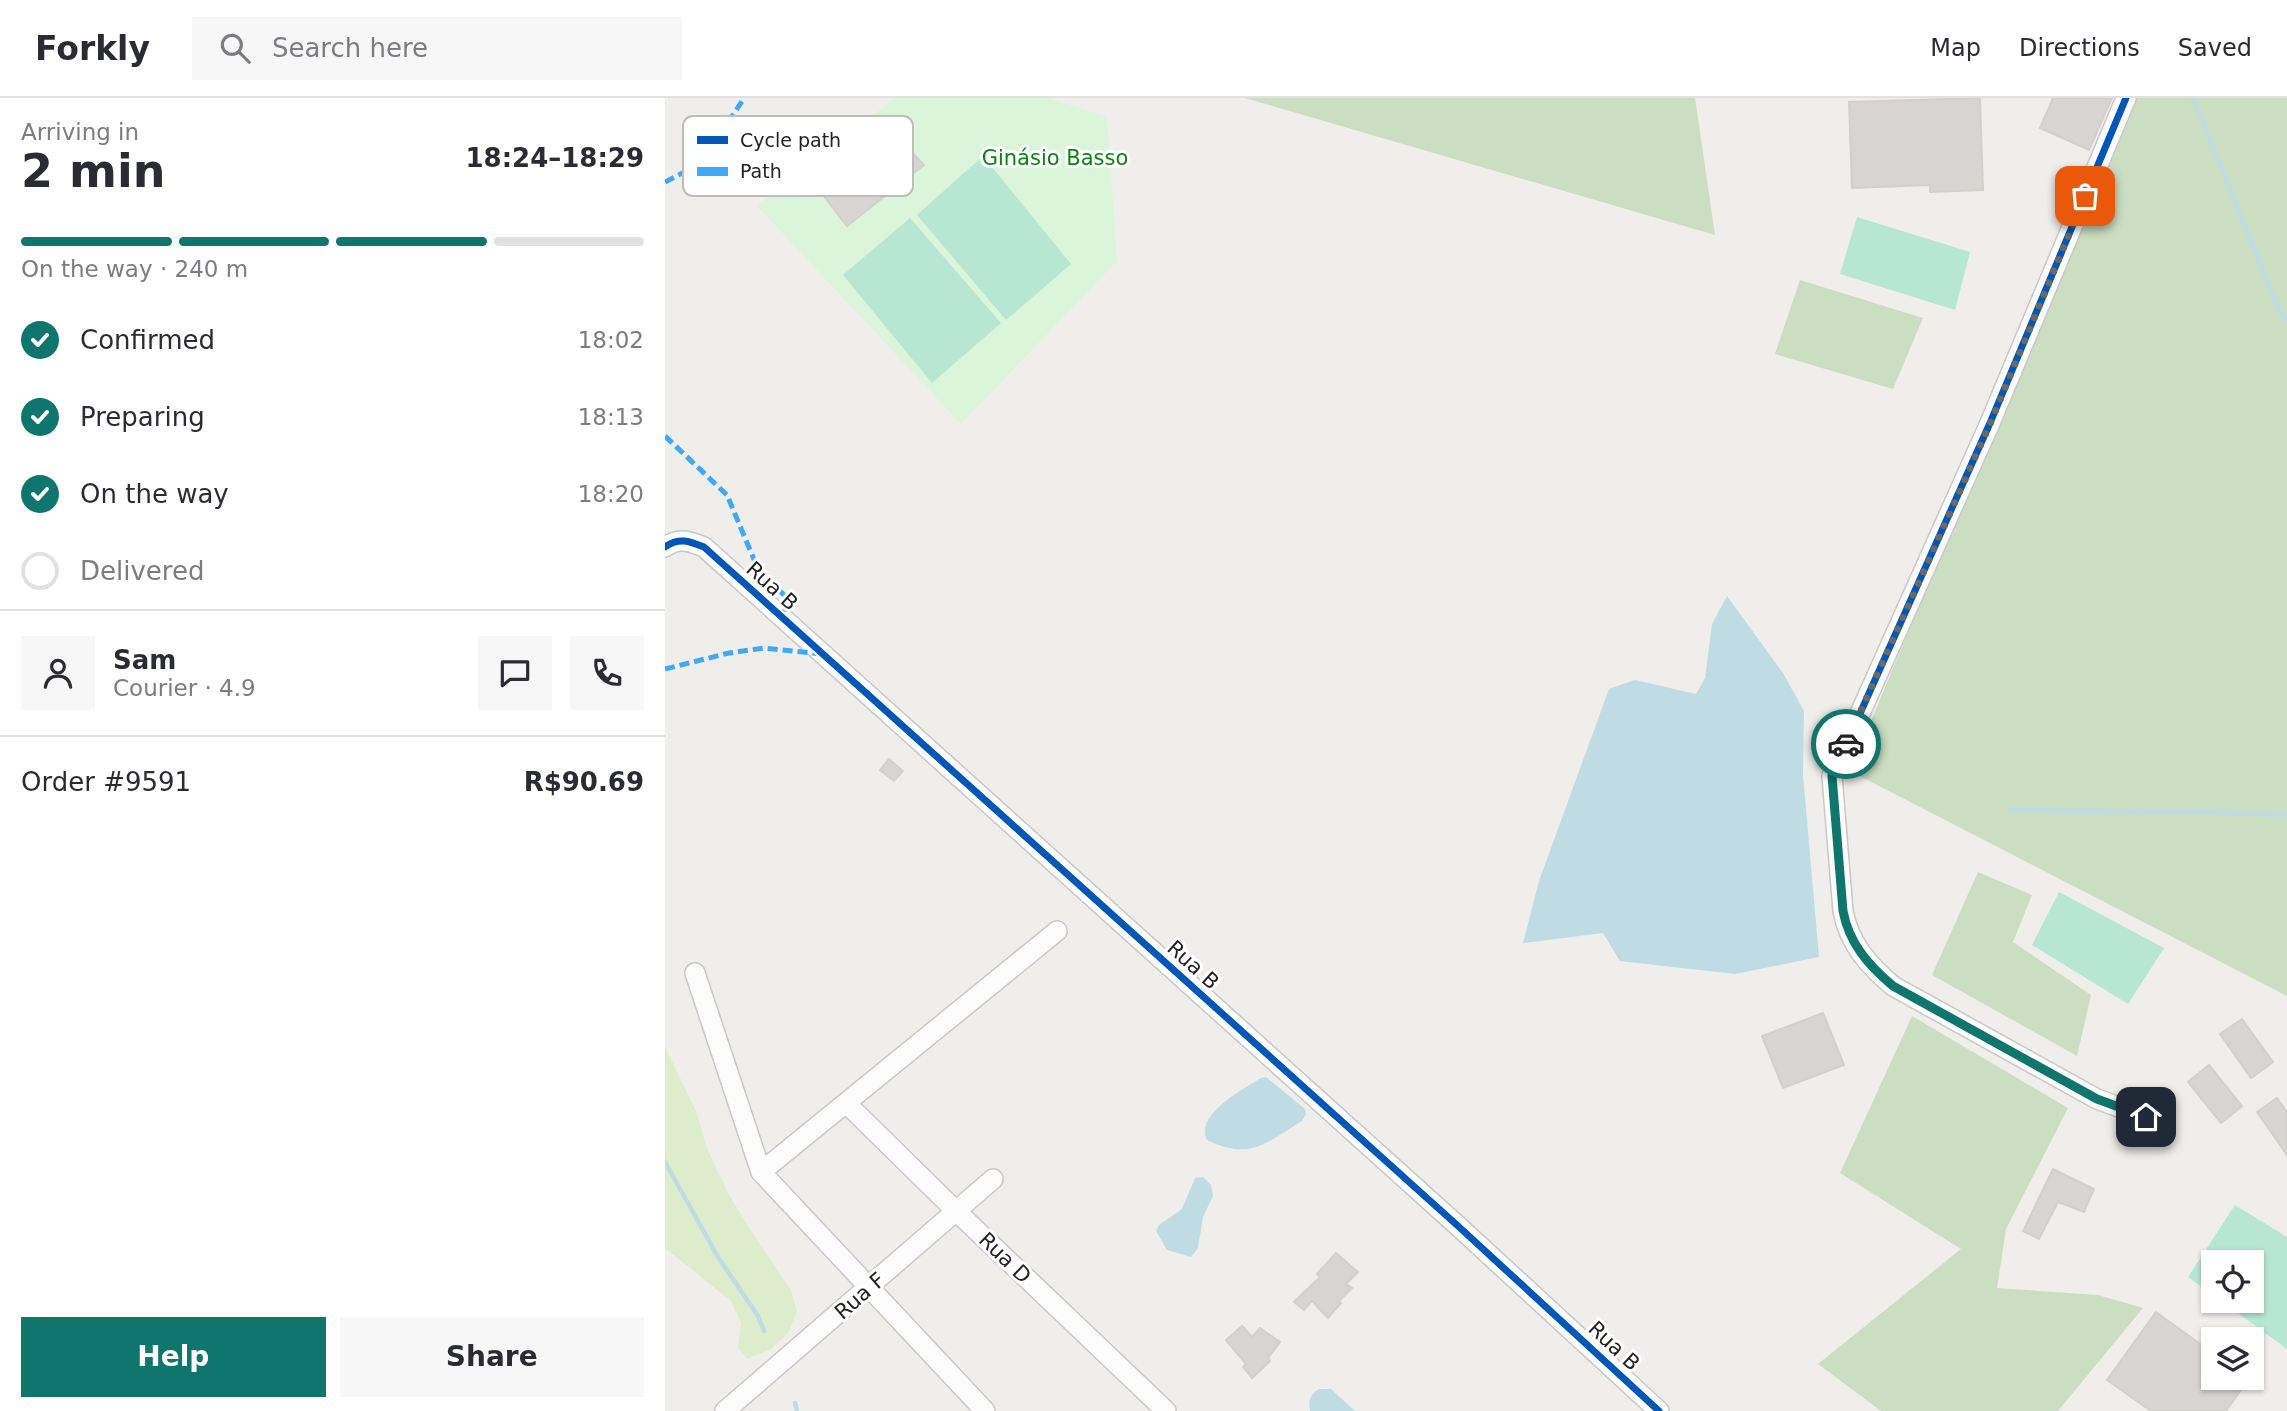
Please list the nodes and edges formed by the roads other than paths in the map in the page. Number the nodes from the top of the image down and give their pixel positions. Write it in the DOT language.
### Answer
graph roads {
  1 [pos="2126,98"];
  2 [pos="665,547"];
  3 [pos="1057,931"];
  4 [pos="695,973"];
  5 [pos="846,1102"];
  6 [pos="2146,1117"];
  7 [pos="761,1172"];
  8 [pos="993,1180"];
  9 [pos="956,1211"];
  10 [pos="869,1288"];
  11 [pos="725,1411"];
  12 [pos="985,1411"];
  13 [pos="1166,1411"];
  14 [pos="1659,1411"];
  1 -- 6 [label="street"];
  2 -- 14 [label="street, Rua B"];
  3 -- 5 [label="street"];
  4 -- 7 [label="street"];
  5 -- 7 [label="street"];
  5 -- 9 [label="street, Rua D"];
  7 -- 10 [label="street"];
  8 -- 9 [label="street, Rua F"];
  9 -- 10 [label="street, Rua F"];
  9 -- 13 [label="street, Rua D"];
  10 -- 11 [label="street, Rua F"];
  10 -- 12 [label="street"];
}
